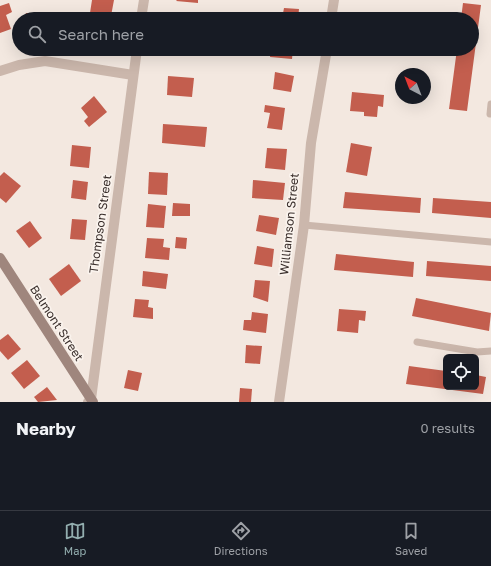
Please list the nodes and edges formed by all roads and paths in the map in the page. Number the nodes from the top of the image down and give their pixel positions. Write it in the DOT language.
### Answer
graph roads {
  1 [pos="144,0"];
  2 [pos="334,0"];
  3 [pos="142,12"];
  4 [pos="333,12"];
  5 [pos="136,56"];
  6 [pos="326,56"];
  7 [pos="0,71"];
  8 [pos="133,75"];
  9 [pos="491,104"];
  10 [pos="490,114"];
  11 [pos="304,225"];
  12 [pos="491,242"];
  13 [pos="0,258"];
  14 [pos="417,342"];
  15 [pos="491,351"];
  16 [pos="90,401"];
  17 [pos="279,402"];
  1 -- 3 [label="street"];
  2 -- 4 [label="street"];
  5 -- 8 [label="street, Thompson Street"];
  6 -- 11 [label="street, Williamson Street"];
  7 -- 8 [label="street"];
  8 -- 16 [label="street, Thompson Street"];
  9 -- 10 [label="lane"];
  11 -- 12 [label="lane"];
  11 -- 17 [label="street, Williamson Street"];
  13 -- 16 [label="street, Belmont Street"];
  14 -- 15 [label="lane"];
}
